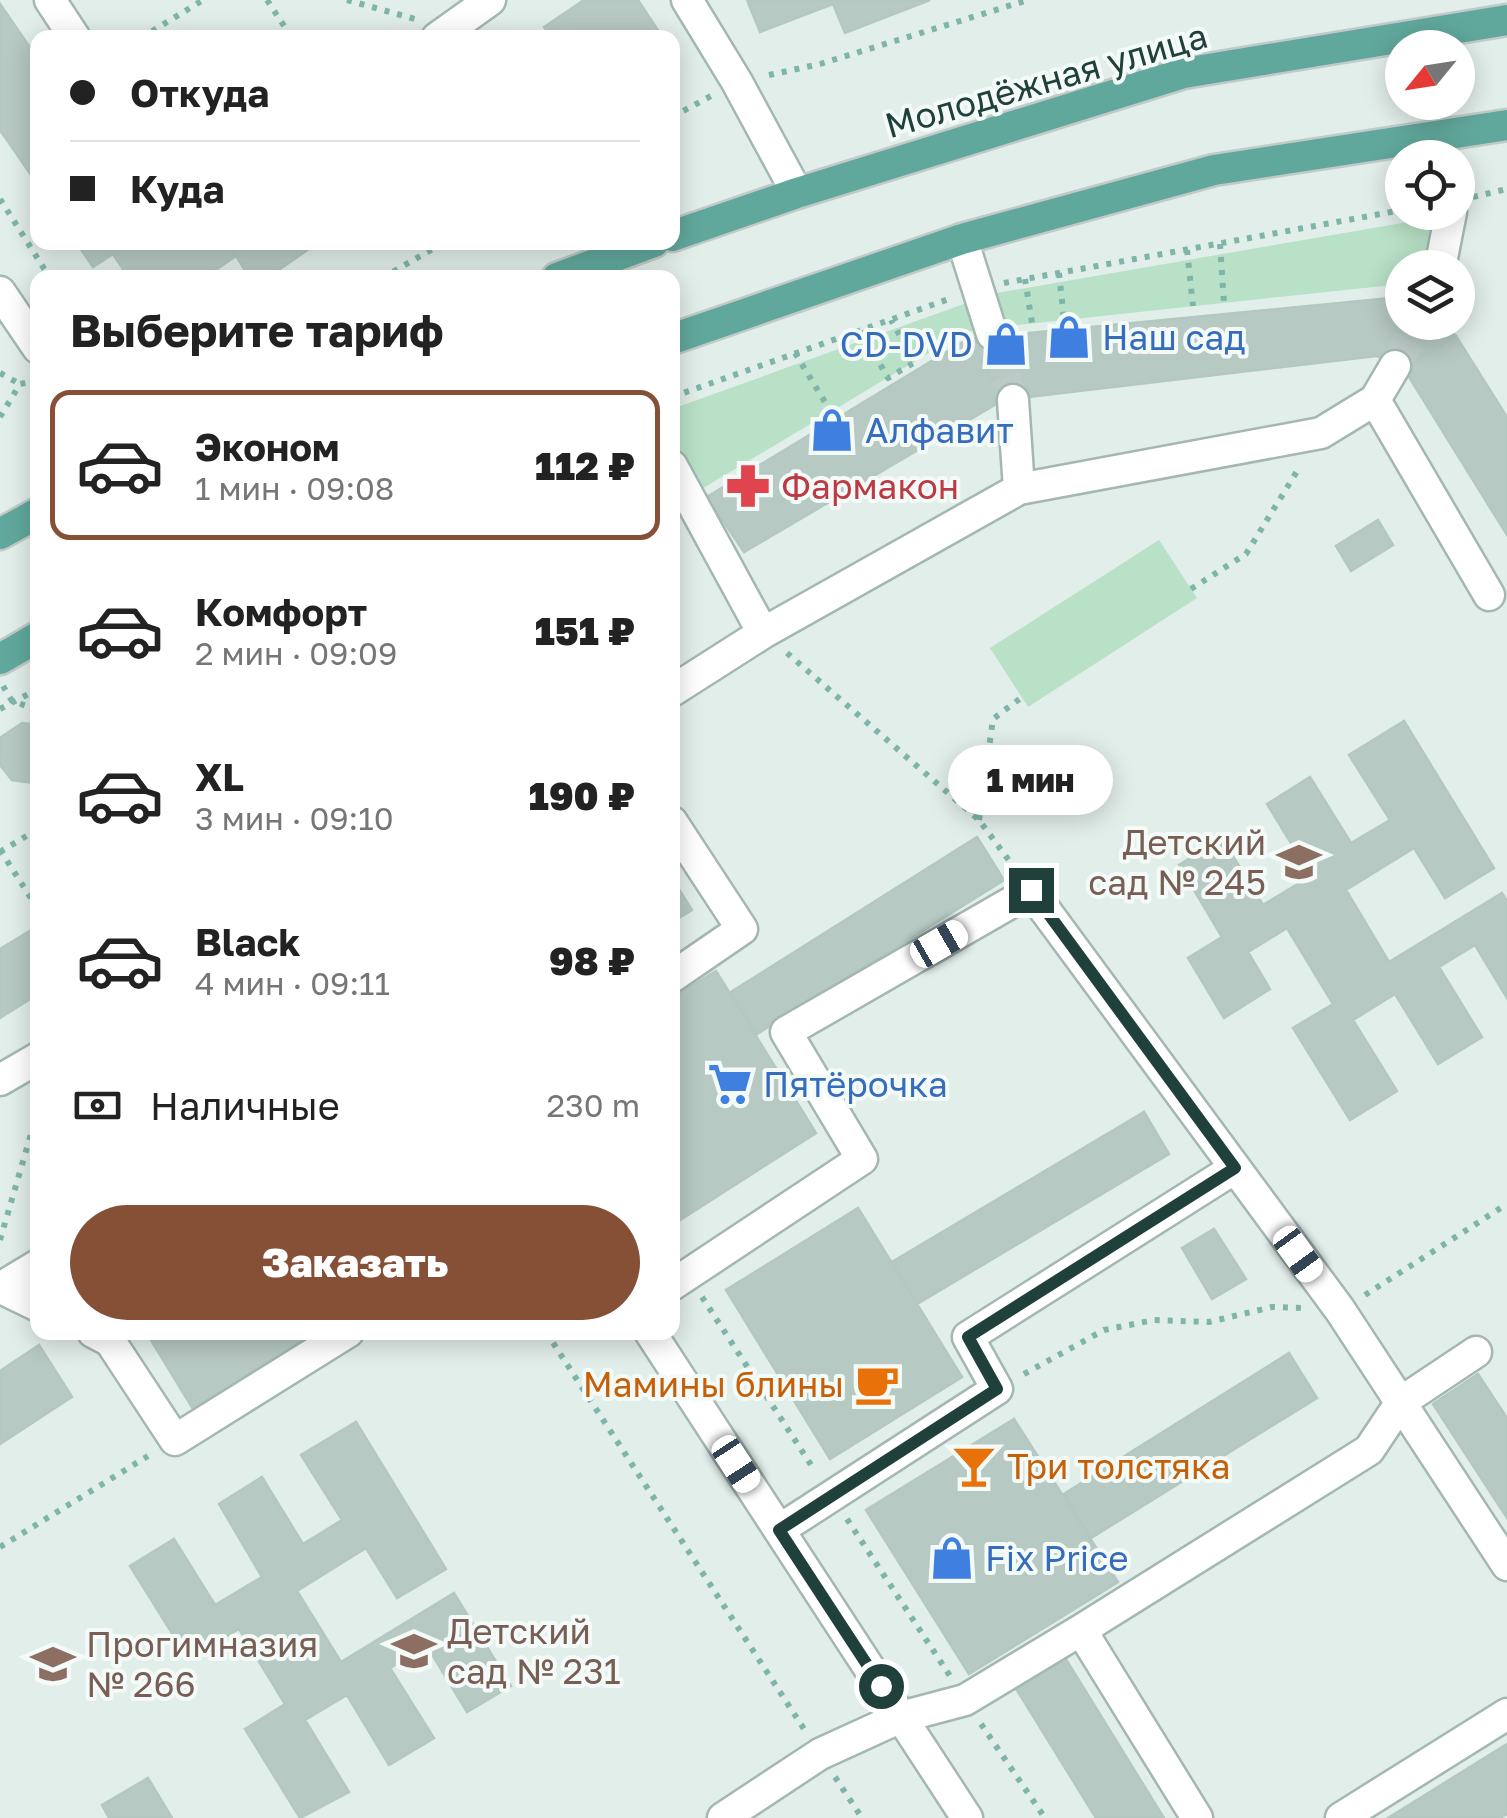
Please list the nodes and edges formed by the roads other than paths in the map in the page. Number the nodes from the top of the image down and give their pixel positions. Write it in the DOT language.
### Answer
graph roads {
  1 [pos="50,0"];
  2 [pos="490,0"];
  3 [pos="688,0"];
  4 [pos="1507,20"];
  5 [pos="70,30"];
  6 [pos="447,30"];
  7 [pos="1507,126"];
  8 [pos="1464,140"];
  9 [pos="1385,152"];
  10 [pos="797,193"];
  11 [pos="680,233"];
  12 [pos="962,239"];
  13 [pos="632,250"];
  14 [pos="578,270"];
  15 [pos="0,292"];
  16 [pos="992,334"];
  17 [pos="30,336"];
  18 [pos="680,336"];
  19 [pos="1395,366"];
  20 [pos="1013,400"];
  21 [pos="1375,400"];
  22 [pos="680,481"];
  23 [pos="1020,489"];
  24 [pos="30,517"];
  25 [pos="0,534"];
  26 [pos="1490,595"];
  27 [pos="763,633"];
  28 [pos="30,642"];
  29 [pos="0,659"];
  30 [pos="680,686"];
  31 [pos="680,834"];
  32 [pos="680,972"];
  33 [pos="30,1063"];
  34 [pos="0,1080"];
  35 [pos="1235,1168"];
  36 [pos="30,1270"];
  37 [pos="680,1280"];
  38 [pos="0,1288"];
  39 [pos="30,1302"];
  40 [pos="108,1340"];
  41 [pos="335,1340"];
  42 [pos="655,1340"];
  43 [pos="1476,1352"];
  44 [pos="1400,1402"];
  45 [pos="779,1530"];
  46 [pos="1507,1565"];
  47 [pos="1080,1630"];
  48 [pos="1507,1714"];
  49 [pos="901,1717"];
  50 [pos="723,1818"];
  51 [pos="968,1818"];
  52 [pos="1197,1818"];
  53 [pos="1341,1818"];
  1 -- 5 [label="street"];
  2 -- 6 [label="street"];
  3 -- 10 [label="street"];
  4 -- 10 [label="main road, Молодёжная улица"];
  7 -- 8 [label="main road"];
  9 -- 12 [label="main road"];
  10 -- 11 [label="main road, Молодёжная улица"];
  12 -- 16 [label="street"];
  12 -- 18 [label="main road"];
  13 -- 14 [label="main road"];
  15 -- 17 [label="street"];
  19 -- 21 [label="street"];
  20 -- 23 [label="street"];
  21 -- 23 [label="street"];
  21 -- 26 [label="street"];
  22 -- 27 [label="street"];
  23 -- 27 [label="street"];
  24 -- 25 [label="main road"];
  27 -- 30 [label="street"];
  28 -- 29 [label="main road"];
  31 -- 32 [label="street"];
  33 -- 34 [label="street"];
  35 -- 37 [label="street"];
  35 -- 44 [label="street"];
  35 -- 45 [label="street"];
  36 -- 38 [label="street"];
  38 -- 39 [label="street"];
  40 -- 41 [label="street"];
  42 -- 45 [label="street"];
  43 -- 44 [label="street"];
  44 -- 46 [label="street"];
  44 -- 47 [label="street"];
  45 -- 49 [label="street"];
  47 -- 49 [label="street"];
  47 -- 52 [label="street"];
  48 -- 53 [label="street"];
  49 -- 50 [label="street"];
  49 -- 51 [label="street"];
}
